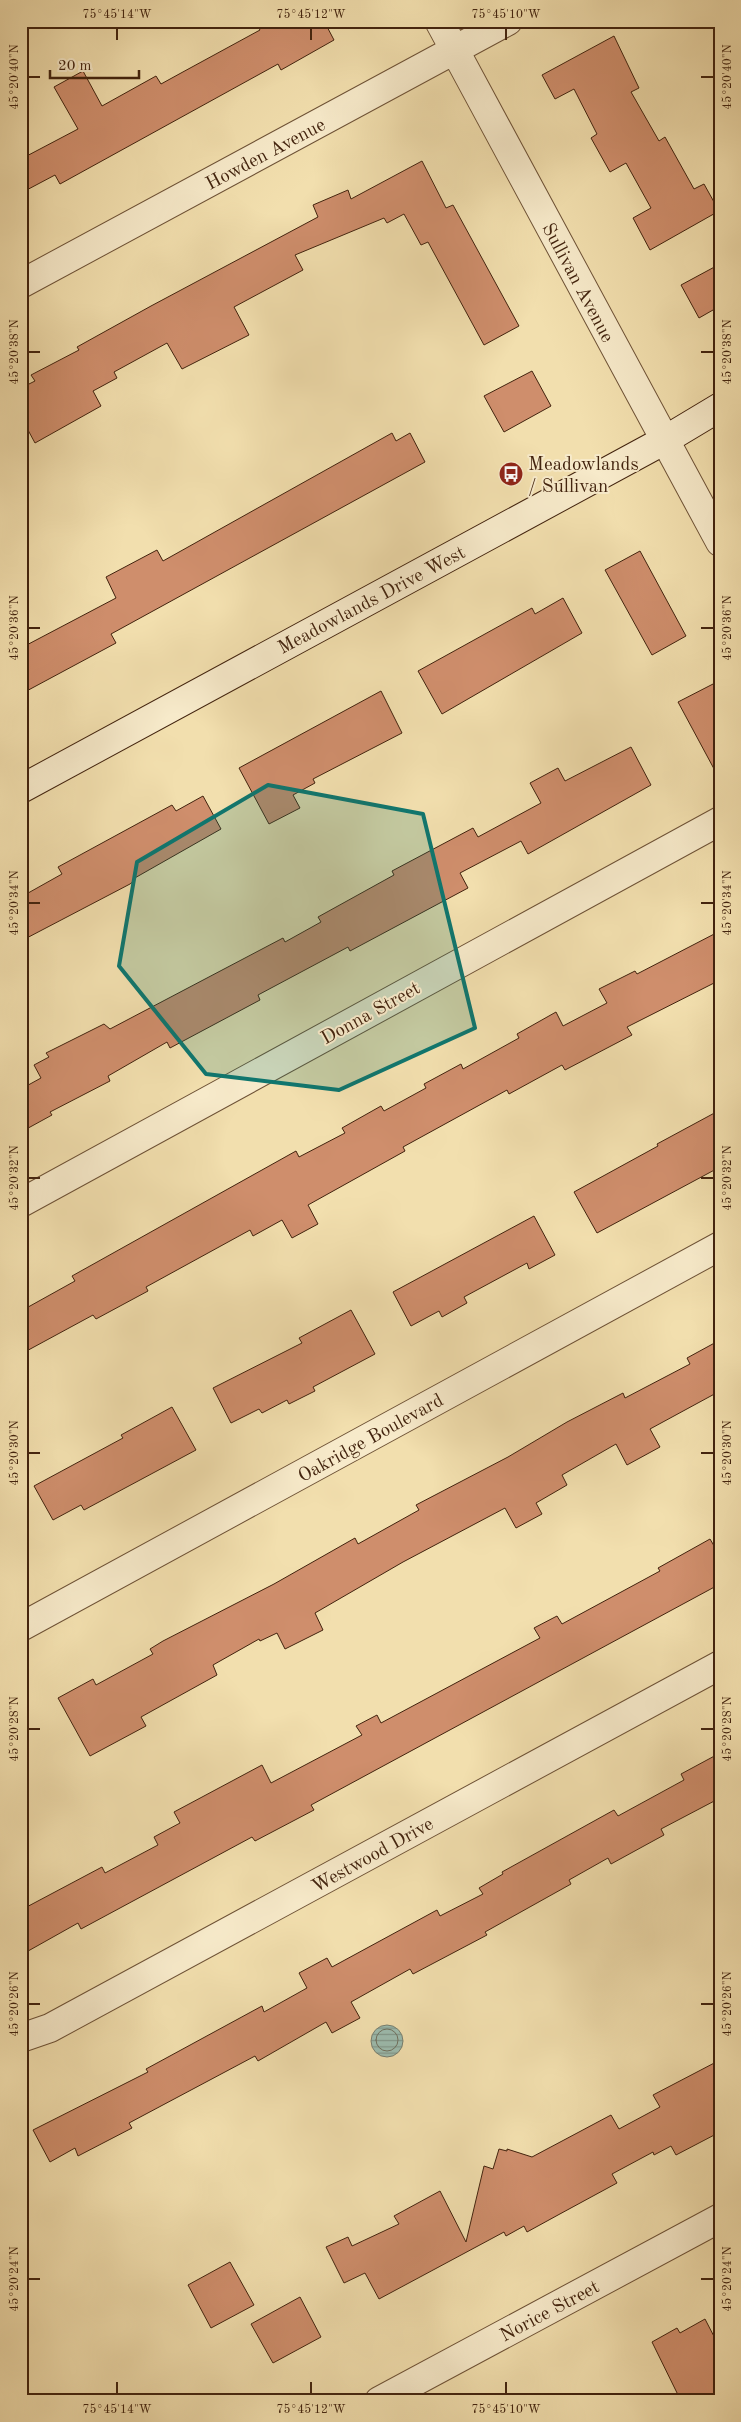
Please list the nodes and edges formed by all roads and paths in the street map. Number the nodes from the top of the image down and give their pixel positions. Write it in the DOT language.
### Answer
graph roads {
  1 [pos="439,21"];
  2 [pos="508,21"];
  3 [pos="454,50"];
  4 [pos="21,284"];
  5 [pos="720,407"];
  6 [pos="665,440"];
  7 [pos="720,542"];
  8 [pos="21,789"];
  9 [pos="720,821"];
  10 [pos="21,1203"];
  11 [pos="720,1246"];
  12 [pos="21,1627"];
  13 [pos="720,1665"];
  14 [pos="21,2038"];
  15 [pos="720,2218"];
  16 [pos="379,2401"];
  1 -- 3 [label="street, Sullivan Avenue"];
  2 -- 3 [label="street, Howden Avenue"];
  3 -- 4 [label="street, Howden Avenue"];
  3 -- 6 [label="street, Sullivan Avenue"];
  5 -- 6 [label="street, Meadowlands Drive West"];
  6 -- 7 [label="street, Sullivan Avenue"];
  6 -- 8 [label="street, Meadowlands Drive West"];
  9 -- 10 [label="street, Donna Street"];
  11 -- 12 [label="street, Oakridge Boulevard"];
  13 -- 14 [label="street, Westwood Drive"];
  15 -- 16 [label="street, Norice Street"];
}
